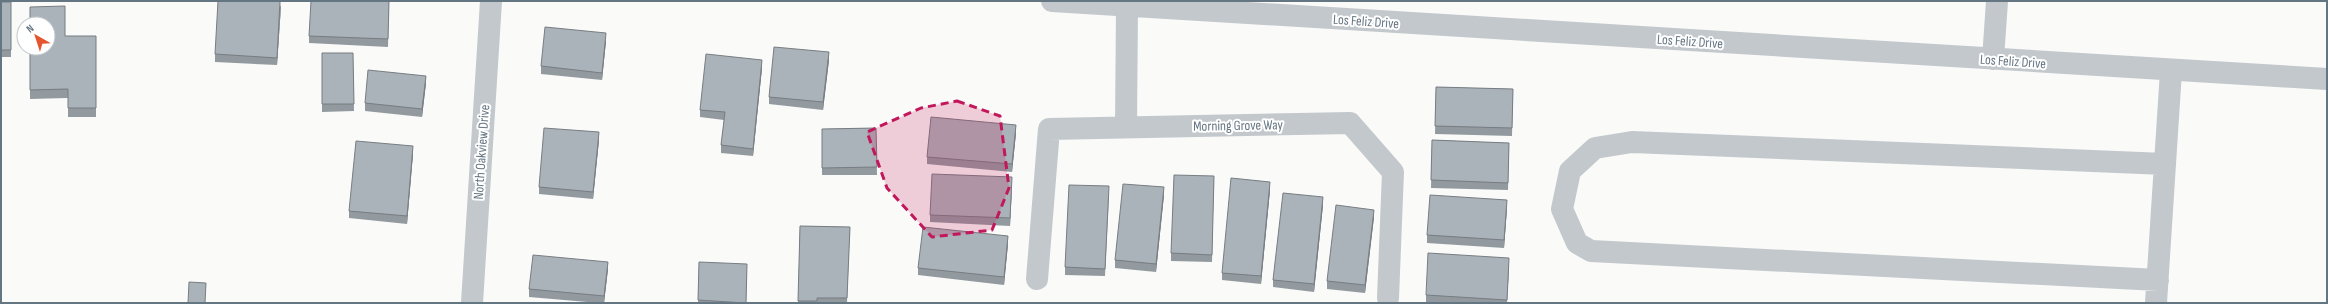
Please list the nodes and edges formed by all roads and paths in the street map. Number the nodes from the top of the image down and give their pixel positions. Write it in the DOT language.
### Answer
graph roads {
  1 [pos="491,1"];
  2 [pos="1052,1"];
  3 [pos="1996,1"];
  4 [pos="1127,6"];
  5 [pos="1993,60"];
  6 [pos="2171,71"];
  7 [pos="2327,79"];
  8 [pos="1126,127"];
  9 [pos="2165,164"];
  10 [pos="1037,279"];
  11 [pos="2158,280"];
  12 [pos="1388,298"];
  13 [pos="472,303"];
  14 [pos="2156,303"];
  1 -- 13 [label="street, North Oakview Drive"];
  2 -- 4 [label="street, Los Feliz Drive"];
  3 -- 5 [label="street"];
  4 -- 5 [label="street, Los Feliz Drive"];
  4 -- 8 [label="street"];
  5 -- 6 [label="street, Los Feliz Drive"];
  6 -- 7 [label="street, Los Feliz Drive"];
  6 -- 9 [label="street"];
  8 -- 10 [label="street, Morning Grove Way"];
  8 -- 12 [label="street, Morning Grove Way"];
  9 -- 11 [label="street"];
  9 -- 11 [label="street"];
  11 -- 14 [label="street"];
}
